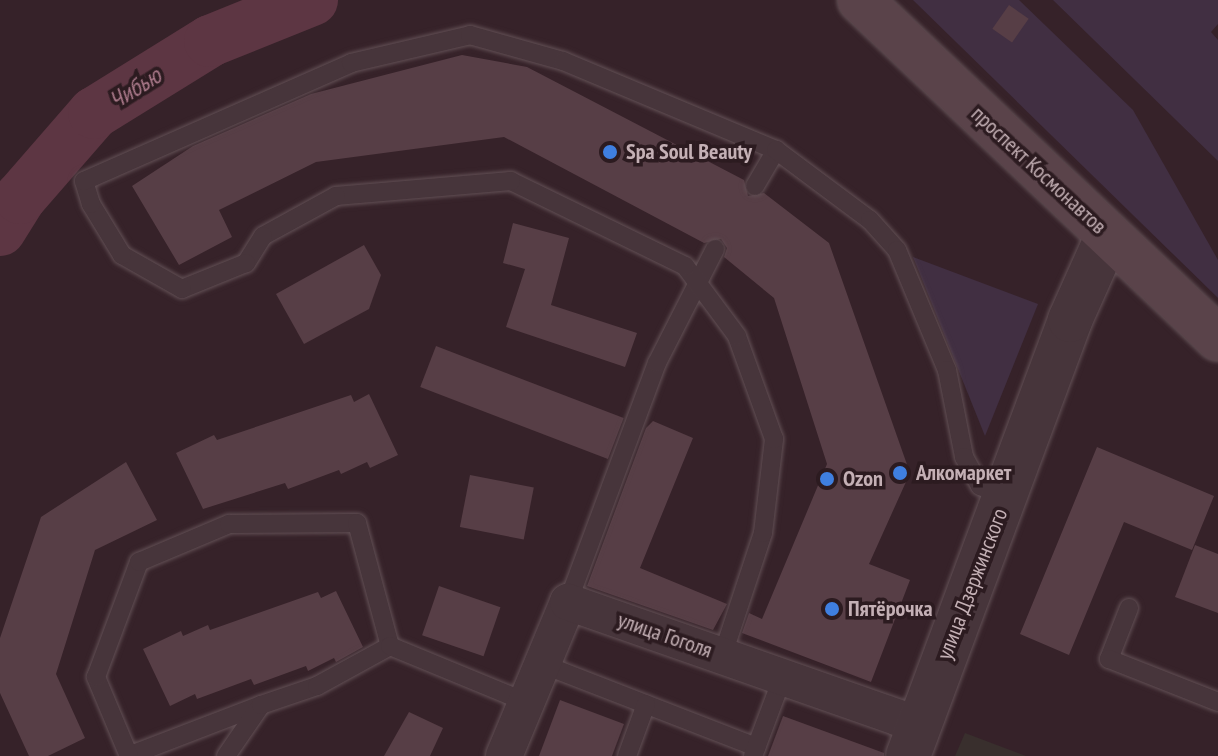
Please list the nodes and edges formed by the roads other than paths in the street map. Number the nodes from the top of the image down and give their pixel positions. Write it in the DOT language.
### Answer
graph roads {
  1 [pos="860,0"];
  2 [pos="776,150"];
  3 [pos="755,186"];
  4 [pos="1108,235"];
  5 [pos="715,249"];
  6 [pos="698,284"];
  7 [pos="1218,339"];
  8 [pos="1005,496"];
  9 [pos="568,602"];
  10 [pos="1129,608"];
  11 [pos="390,646"];
  12 [pos="723,654"];
  13 [pos="542,664"];
  14 [pos="783,676"];
  15 [pos="526,702"];
  16 [pos="1218,702"];
  17 [pos="646,704"];
  18 [pos="261,705"];
  19 [pos="914,740"];
  20 [pos="754,752"];
  21 [pos="130,756"];
  22 [pos="226,756"];
  23 [pos="504,756"];
  24 [pos="627,756"];
  1 -- 4 [label="main road, проспект Космонавтов"];
  2 -- 3 [label="lane"];
  2 -- 6 [label="lane"];
  2 -- 8 [label="lane"];
  4 -- 7 [label="main road, проспект Космонавтов"];
  4 -- 8 [label="street, улица Дзержинского"];
  5 -- 6 [label="lane"];
  6 -- 9 [label="lane"];
  6 -- 12 [label="lane"];
  8 -- 19 [label="street, улица Дзержинского"];
  9 -- 12 [label="street, улица Гоголя"];
  9 -- 13 [label="street"];
  10 -- 16 [label="lane"];
  11 -- 15 [label="lane"];
  11 -- 18 [label="lane"];
  11 -- 21 [label="lane"];
  12 -- 14 [label="street, улица Гоголя"];
  13 -- 15 [label="street"];
  13 -- 17 [label="lane"];
  14 -- 19 [label="street, улица Гоголя"];
  14 -- 20 [label="lane"];
  15 -- 23 [label="street"];
  17 -- 20 [label="lane"];
  17 -- 24 [label="lane"];
  18 -- 21 [label="lane"];
  18 -- 22 [label="lane"];
}
